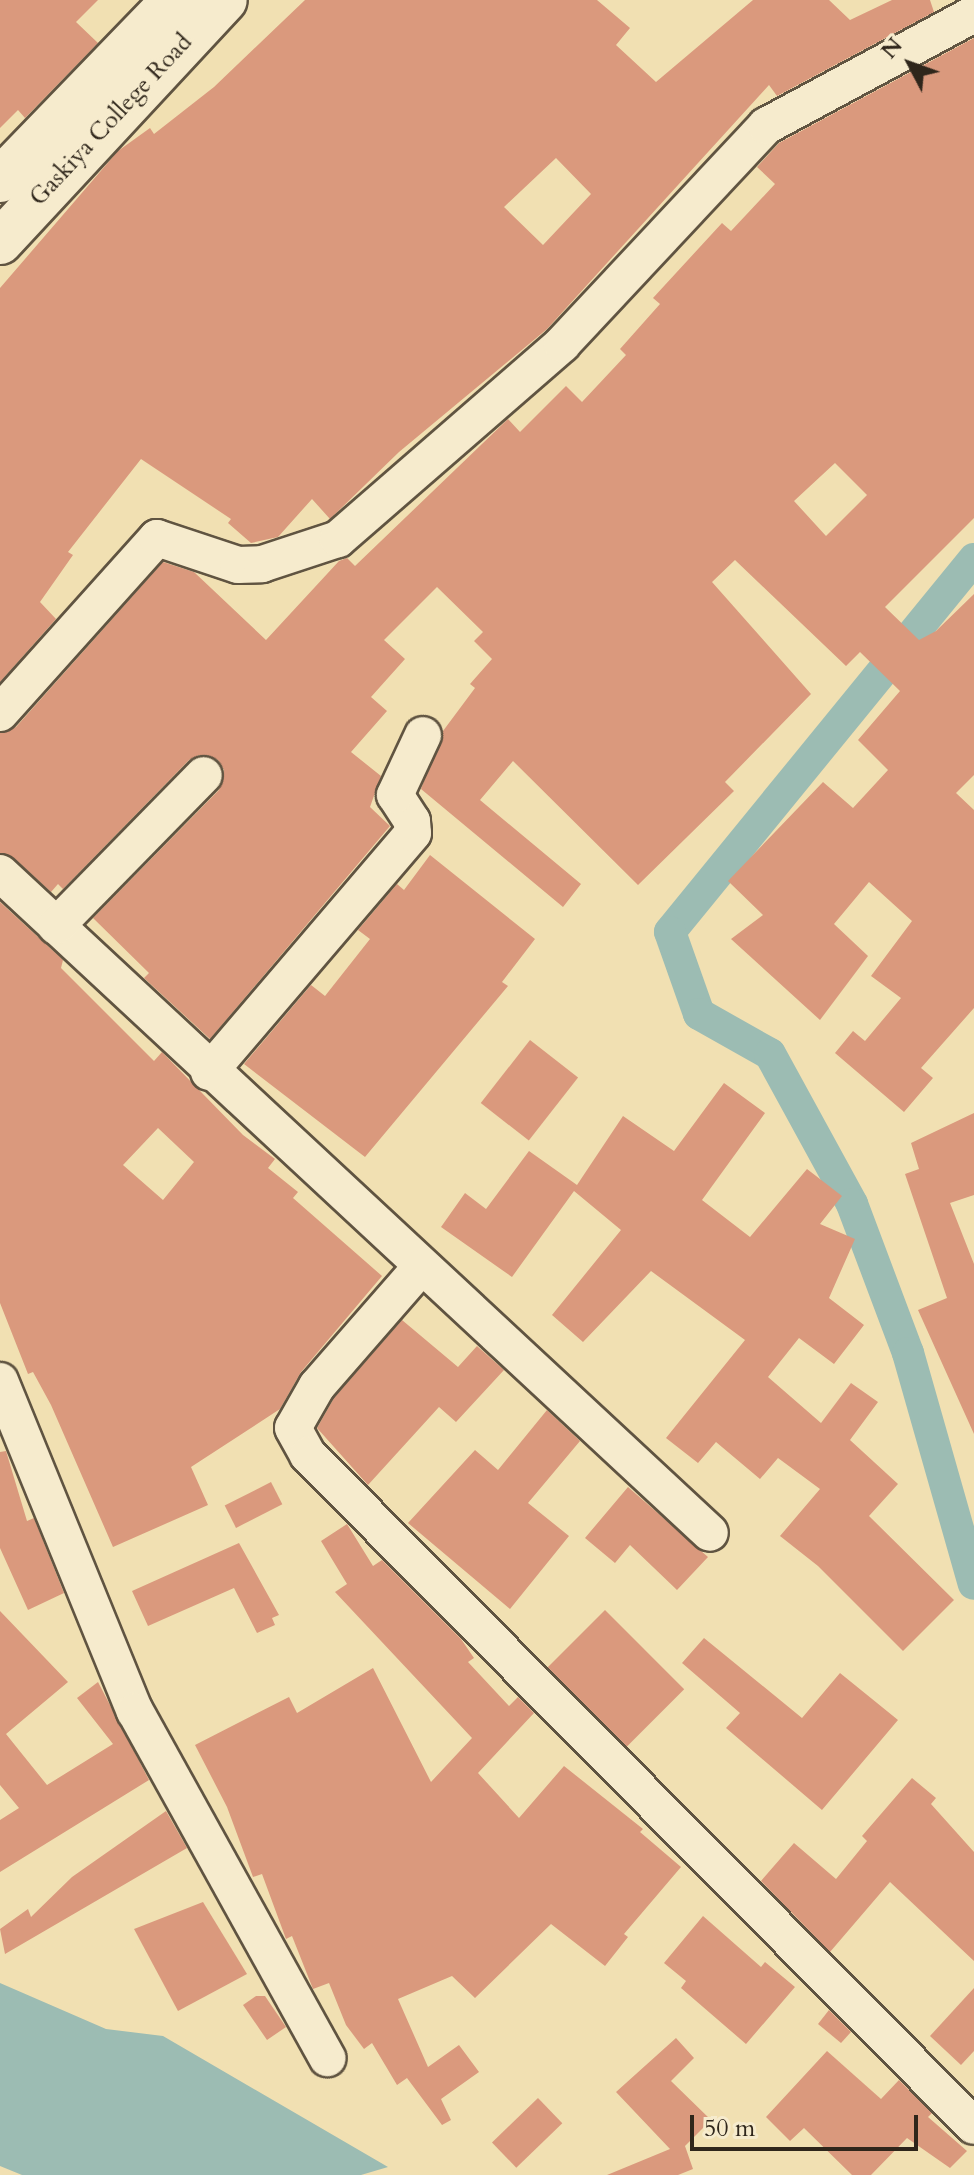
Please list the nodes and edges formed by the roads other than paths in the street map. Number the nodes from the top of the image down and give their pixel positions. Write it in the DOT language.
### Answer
graph roads {
  1 [pos="174,0"];
  2 [pos="225,0"];
  3 [pos="974,14"];
  4 [pos="0,180"];
  5 [pos="5,226"];
  6 [pos="0,713"];
  7 [pos="423,735"];
  8 [pos="204,775"];
  9 [pos="6,891"];
  10 [pos="56,926"];
  11 [pos="209,1072"];
  12 [pos="420,1268"];
  13 [pos="0,1381"];
  14 [pos="710,1533"];
  15 [pos="327,2058"];
  16 [pos="974,2126"];
  1 -- 4 [label="main road, Gaskiya College Road"];
  2 -- 5 [label="main road, Gaskiya College Road"];
  3 -- 6 [label="street"];
  7 -- 11 [label="street"];
  8 -- 10 [label="street"];
  9 -- 10 [label="street"];
  10 -- 11 [label="street"];
  11 -- 12 [label="street"];
  12 -- 14 [label="street"];
  12 -- 16 [label="street"];
  13 -- 15 [label="street"];
}
